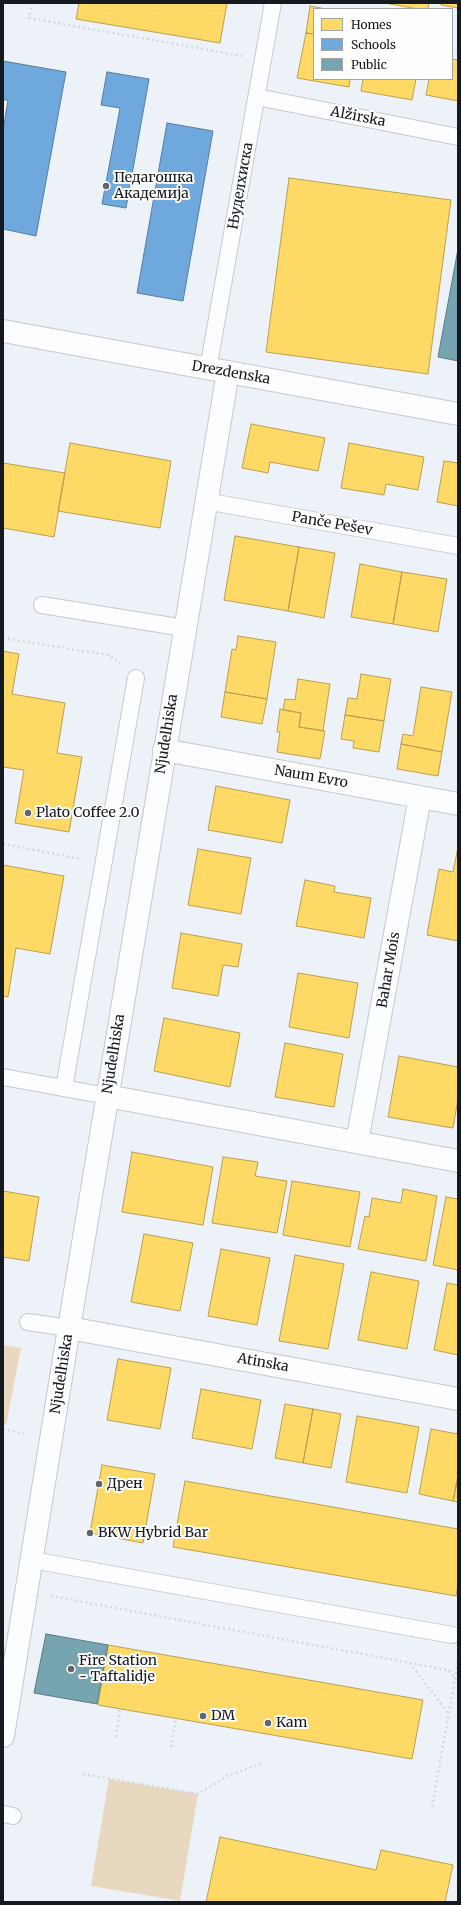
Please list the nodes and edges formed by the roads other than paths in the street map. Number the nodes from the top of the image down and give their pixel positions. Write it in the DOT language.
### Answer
graph roads {
  1 [pos="273,3"];
  2 [pos="257,97"];
  3 [pos="458,137"];
  4 [pos="3,332"];
  5 [pos="218,370"];
  6 [pos="458,414"];
  7 [pos="205,501"];
  8 [pos="458,546"];
  9 [pos="42,605"];
  10 [pos="184,628"];
  11 [pos="136,678"];
  12 [pos="164,750"];
  13 [pos="420,797"];
  14 [pos="458,804"];
  15 [pos="3,1077"];
  16 [pos="64,1088"];
  17 [pos="107,1096"];
  18 [pos="357,1142"];
  19 [pos="458,1161"];
  20 [pos="28,1322"];
  21 [pos="69,1328"];
  22 [pos="458,1399"];
  23 [pos="32,1560"];
  24 [pos="452,1635"];
  25 [pos="3,1736"];
  1 -- 2 [label="lane, Њуделхиска"];
  2 -- 3 [label="lane, Alžirska"];
  2 -- 5 [label="lane, Њуделхиска"];
  4 -- 5 [label="street, Drezdenska"];
  5 -- 6 [label="street, Drezdenska"];
  5 -- 7 [label="street, Njudelhiska"];
  7 -- 8 [label="lane, Panče Pešev"];
  7 -- 10 [label="street, Njudelhiska"];
  9 -- 10 [label="lane"];
  10 -- 12 [label="street, Njudelhiska"];
  11 -- 16 [label="lane"];
  12 -- 13 [label="street, Naum Evro"];
  12 -- 17 [label="street, Njudelhiska"];
  13 -- 14 [label="street, Naum Evro"];
  13 -- 18 [label="street, Bahar Mois"];
  15 -- 16 [label="lane"];
  16 -- 17 [label="lane"];
  17 -- 18 [label="street"];
  17 -- 21 [label="street, Njudelhiska"];
  18 -- 19 [label="street"];
  20 -- 21 [label="lane"];
  21 -- 22 [label="street, Atinska"];
  21 -- 23 [label="street, Njudelhiska"];
  23 -- 24 [label="lane"];
  23 -- 25 [label="street, Njudelhiska"];
}
